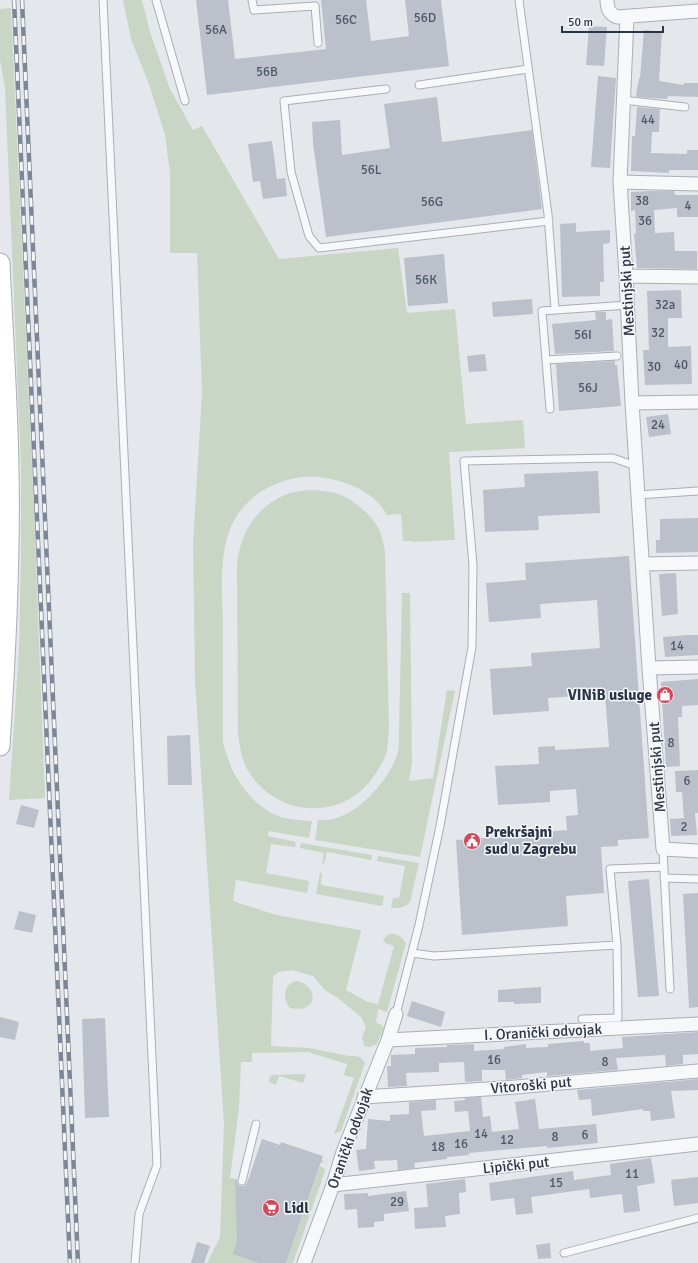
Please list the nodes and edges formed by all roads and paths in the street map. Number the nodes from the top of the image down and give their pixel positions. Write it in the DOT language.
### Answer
graph roads {
  1 [pos="103,0"];
  2 [pos="156,0"];
  3 [pos="252,0"];
  4 [pos="519,0"];
  5 [pos="607,0"];
  6 [pos="694,8"];
  7 [pos="626,17"];
  8 [pos="318,43"];
  9 [pos="528,69"];
  10 [pos="420,85"];
  11 [pos="386,89"];
  12 [pos="623,100"];
  13 [pos="185,101"];
  14 [pos="685,107"];
  15 [pos="620,182"];
  16 [pos="698,184"];
  17 [pos="549,221"];
  18 [pos="0,263"];
  19 [pos="626,276"];
  20 [pos="698,277"];
  21 [pos="628,305"];
  22 [pos="555,310"];
  23 [pos="617,356"];
  24 [pos="546,360"];
  25 [pos="698,402"];
  26 [pos="632,403"];
  27 [pos="550,408"];
  28 [pos="630,464"];
  29 [pos="698,491"];
  30 [pos="638,495"];
  31 [pos="698,563"];
  32 [pos="644,564"];
  33 [pos="3,662"];
  34 [pos="698,667"];
  35 [pos="649,668"];
  36 [pos="0,746"];
  37 [pos="663,849"];
  38 [pos="698,851"];
  39 [pos="664,866"];
  40 [pos="664,878"];
  41 [pos="698,879"];
  42 [pos="617,945"];
  43 [pos="412,953"];
  44 [pos="670,989"];
  45 [pos="396,1014"];
  46 [pos="582,1019"];
  47 [pos="698,1024"];
  48 [pos="388,1040"];
  49 [pos="698,1071"];
  50 [pos="364,1097"];
  51 [pos="256,1124"];
  52 [pos="263,1142"];
  53 [pos="698,1144"];
  54 [pos="326,1163"];
  55 [pos="242,1181"];
  56 [pos="333,1185"];
  57 [pos="698,1218"];
  58 [pos="564,1253"];
  59 [pos="135,1263"];
  60 [pos="304,1263"];
  1 -- 59 [label="lane"];
  2 -- 13 [label="lane"];
  3 -- 8 [label="lane"];
  4 -- 9 [label="lane"];
  5 -- 7 [label="street"];
  6 -- 7 [label="street"];
  7 -- 12 [label="street, Mestinjski put"];
  9 -- 10 [label="lane"];
  9 -- 17 [label="lane"];
  11 -- 17 [label="lane"];
  12 -- 14 [label="lane"];
  12 -- 15 [label="street, Mestinjski put"];
  15 -- 16 [label="street"];
  15 -- 19 [label="street, Mestinjski put"];
  17 -- 22 [label="lane"];
  18 -- 33 [label="main road"];
  19 -- 20 [label="street"];
  19 -- 21 [label="street, Mestinjski put"];
  21 -- 22 [label="lane"];
  21 -- 26 [label="street, Mestinjski put"];
  22 -- 24 [label="lane"];
  23 -- 24 [label="lane"];
  24 -- 27 [label="lane"];
  25 -- 26 [label="street"];
  26 -- 30 [label="street, Mestinjski put"];
  28 -- 43 [label="lane"];
  29 -- 30 [label="lane"];
  30 -- 32 [label="street, Mestinjski put"];
  31 -- 32 [label="street"];
  32 -- 35 [label="street, Mestinjski put"];
  33 -- 36 [label="main road"];
  34 -- 35 [label="street"];
  35 -- 37 [label="street, Mestinjski put"];
  37 -- 38 [label="street"];
  37 -- 39 [label="lane"];
  39 -- 40 [label="lane"];
  39 -- 42 [label="lane"];
  40 -- 41 [label="lane"];
  40 -- 44 [label="lane"];
  42 -- 43 [label="lane"];
  42 -- 46 [label="lane"];
  43 -- 45 [label="lane"];
  45 -- 48 [label="street, Oranički odvojak"];
  47 -- 48 [label="street, I. Oranički odvojak"];
  48 -- 50 [label="street, Oranički odvojak"];
  49 -- 50 [label="street, Vitoroški put"];
  50 -- 56 [label="street, Oranički odvojak"];
  51 -- 55 [label="lane"];
  52 -- 54 [label="path"];
  53 -- 56 [label="street, Lipički put"];
  56 -- 60 [label="street, Oranički odvojak"];
  57 -- 58 [label="lane"];
}
